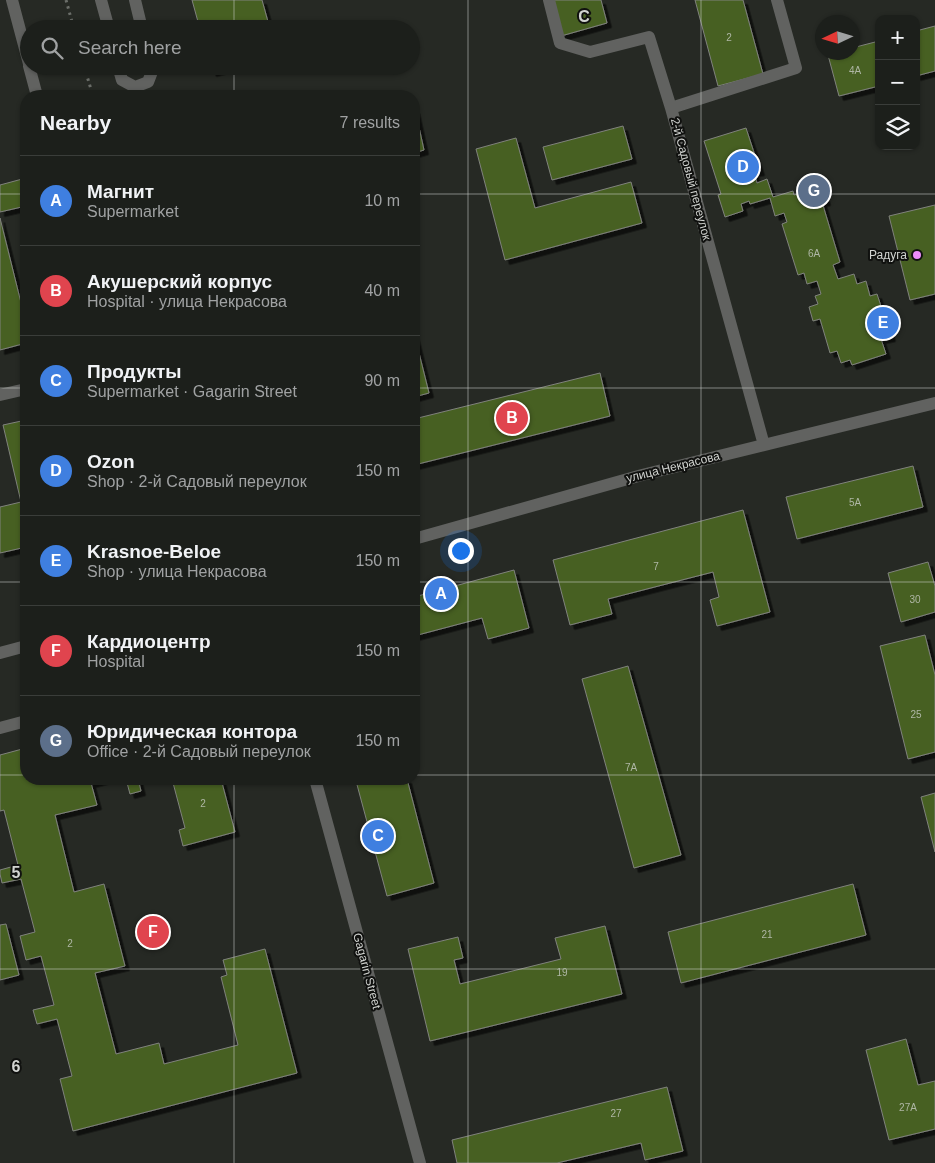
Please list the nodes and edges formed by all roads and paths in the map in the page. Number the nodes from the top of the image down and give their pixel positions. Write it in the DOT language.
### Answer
graph roads {
  1 [pos="12,0"];
  2 [pos="66,0"];
  3 [pos="102,0"];
  4 [pos="135,0"];
  5 [pos="549,0"];
  6 [pos="777,0"];
  7 [pos="72,20"];
  8 [pos="107,20"];
  9 [pos="140,20"];
  10 [pos="20,31"];
  11 [pos="32,75"];
  12 [pos="87,75"];
  13 [pos="121,75"];
  14 [pos="151,75"];
  15 [pos="35,90"];
  16 [pos="91,90"];
  17 [pos="671,108"];
  18 [pos="20,390"];
  19 [pos="0,395"];
  20 [pos="935,403"];
  21 [pos="764,445"];
  22 [pos="420,537"];
  23 [pos="20,648"];
  24 [pos="0,653"];
  25 [pos="20,723"];
  26 [pos="0,728"];
  27 [pos="317,785"];
  28 [pos="420,1163"];
  1 -- 10 [label="street"];
  2 -- 7 [label="path"];
  3 -- 8 [label="street"];
  4 -- 9 [label="street"];
  5 -- 17 [label="street"];
  6 -- 17 [label="street, 2-й Садовый переулок"];
  11 -- 15 [label="street"];
  12 -- 16 [label="path"];
  13 -- 14 [label="street"];
  17 -- 21 [label="street, 2-й Садовый переулок"];
  18 -- 19 [label="street"];
  20 -- 21 [label="street, улица Некрасова"];
  21 -- 22 [label="street, улица Некрасова"];
  23 -- 24 [label="street"];
  25 -- 26 [label="street"];
  27 -- 28 [label="street, Gagarin Street"];
}
